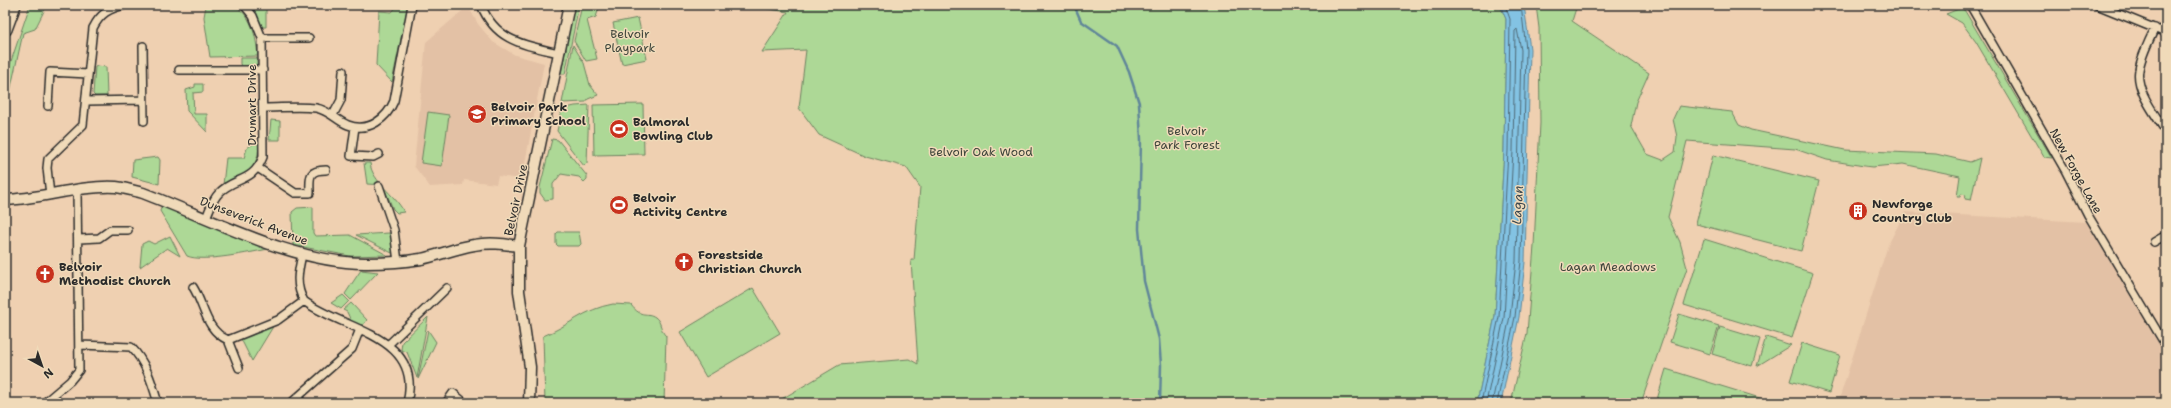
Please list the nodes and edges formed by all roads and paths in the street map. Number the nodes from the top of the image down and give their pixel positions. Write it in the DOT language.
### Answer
graph roads {
  1 [pos="14,5"];
  2 [pos="125,5"];
  3 [pos="246,5"];
  4 [pos="412,5"];
  5 [pos="481,5"];
  6 [pos="569,5"];
  7 [pos="1970,5"];
  8 [pos="2096,5"];
  9 [pos="115,6"];
  10 [pos="2155,28"];
  11 [pos="5,29"];
  12 [pos="2166,33"];
  13 [pos="262,38"];
  14 [pos="309,38"];
  15 [pos="143,46"];
  16 [pos="559,53"];
  17 [pos="179,70"];
  18 [pos="263,70"];
  19 [pos="343,71"];
  20 [pos="88,74"];
  21 [pos="143,100"];
  22 [pos="87,101"];
  23 [pos="48,106"];
  24 [pos="264,108"];
  25 [pos="333,115"];
  26 [pos="144,121"];
  27 [pos="355,127"];
  28 [pos="2166,132"];
  29 [pos="379,154"];
  30 [pos="258,168"];
  31 [pos="326,170"];
  32 [pos="378,186"];
  33 [pos="77,190"];
  34 [pos="50,195"];
  35 [pos="5,200"];
  36 [pos="206,218"];
  37 [pos="128,230"];
  38 [pos="2166,235"];
  39 [pos="79,238"];
  40 [pos="2154,242"];
  41 [pos="519,246"];
  42 [pos="302,255"];
  43 [pos="398,262"];
  44 [pos="193,287"];
  45 [pos="447,288"];
  46 [pos="304,301"];
  47 [pos="360,329"];
  48 [pos="228,340"];
  49 [pos="389,344"];
  50 [pos="80,345"];
  51 [pos="2166,346"];
  52 [pos="239,368"];
  53 [pos="44,403"];
  54 [pos="158,403"];
  55 [pos="292,403"];
  56 [pos="407,403"];
  57 [pos="446,403"];
  58 [pos="465,403"];
  59 [pos="529,403"];
  1 -- 11 [label="highway"];
  2 -- 9 [label="street"];
  3 -- 13 [label="street, Drumart Drive"];
  4 -- 27 [label="street"];
  5 -- 16 [label="street"];
  6 -- 16 [label="street, Belvoir Drive"];
  7 -- 51 [label="street, New Forge Lane"];
  8 -- 10 [label="street"];
  9 -- 20 [label="street"];
  10 -- 12 [label="street"];
  10 -- 28 [label="street"];
  13 -- 14 [label="street"];
  13 -- 18 [label="street, Drumart Drive"];
  15 -- 21 [label="street"];
  16 -- 41 [label="street, Belvoir Drive"];
  17 -- 18 [label="street"];
  18 -- 24 [label="street, Drumart Drive"];
  19 -- 25 [label="street"];
  20 -- 22 [label="street"];
  20 -- 23 [label="street"];
  21 -- 22 [label="street"];
  21 -- 26 [label="street"];
  22 -- 34 [label="street"];
  24 -- 25 [label="street"];
  24 -- 30 [label="street, Drumart Drive"];
  25 -- 27 [label="street"];
  27 -- 29 [label="street"];
  30 -- 31 [label="street"];
  30 -- 36 [label="street"];
  32 -- 43 [label="street"];
  33 -- 34 [label="street, Dunseverick Avenue"];
  33 -- 36 [label="street, Dunseverick Avenue"];
  33 -- 39 [label="street"];
  34 -- 35 [label="street, Dunseverick Avenue"];
  36 -- 42 [label="street, Dunseverick Avenue"];
  37 -- 39 [label="street"];
  38 -- 40 [label="street"];
  39 -- 50 [label="street"];
  41 -- 43 [label="street, Dunseverick Avenue"];
  41 -- 59 [label="street, Belvoir Drive"];
  42 -- 43 [label="street, Dunseverick Avenue"];
  42 -- 46 [label="street"];
  44 -- 48 [label="street"];
  45 -- 49 [label="street"];
  46 -- 47 [label="street"];
  46 -- 48 [label="street"];
  47 -- 49 [label="street"];
  47 -- 55 [label="street"];
  48 -- 52 [label="street"];
  49 -- 56 [label="street"];
  50 -- 53 [label="street"];
  50 -- 54 [label="street"];
  57 -- 58 [label="street"];
}
